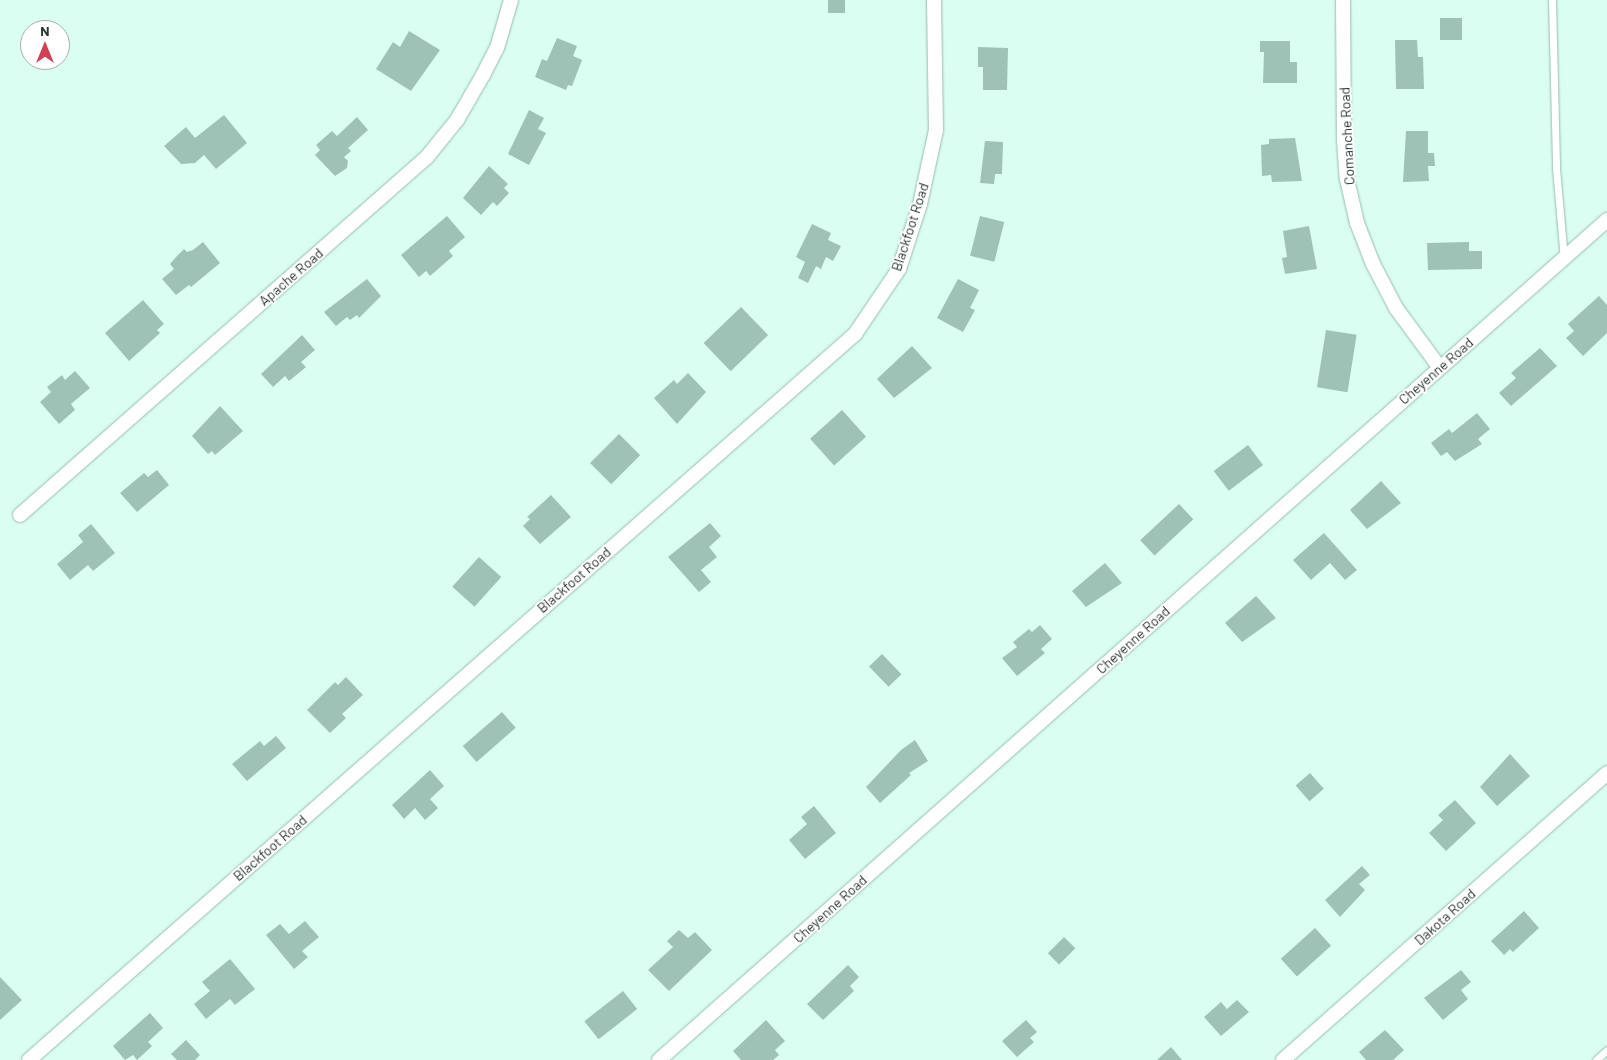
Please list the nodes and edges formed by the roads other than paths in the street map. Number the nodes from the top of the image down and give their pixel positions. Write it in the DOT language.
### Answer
graph roads {
  1 [pos="511,0"];
  2 [pos="934,0"];
  3 [pos="1343,0"];
  4 [pos="1552,0"];
  5 [pos="1607,220"];
  6 [pos="1564,259"];
  7 [pos="1440,368"];
  8 [pos="20,515"];
  9 [pos="1607,773"];
  10 [pos="1607,1050"];
  11 [pos="30,1060"];
  12 [pos="659,1060"];
  13 [pos="1283,1060"];
  14 [pos="1596,1060"];
  1 -- 8 [label="street, Apache Road"];
  2 -- 11 [label="street, Blackfoot Road"];
  3 -- 7 [label="street, Comanche Road"];
  4 -- 6 [label="lane"];
  5 -- 6 [label="street, Cheyenne Road"];
  6 -- 7 [label="street, Cheyenne Road"];
  7 -- 12 [label="street, Cheyenne Road"];
  9 -- 13 [label="street, Dakota Road"];
  10 -- 14 [label="lane"];
}
